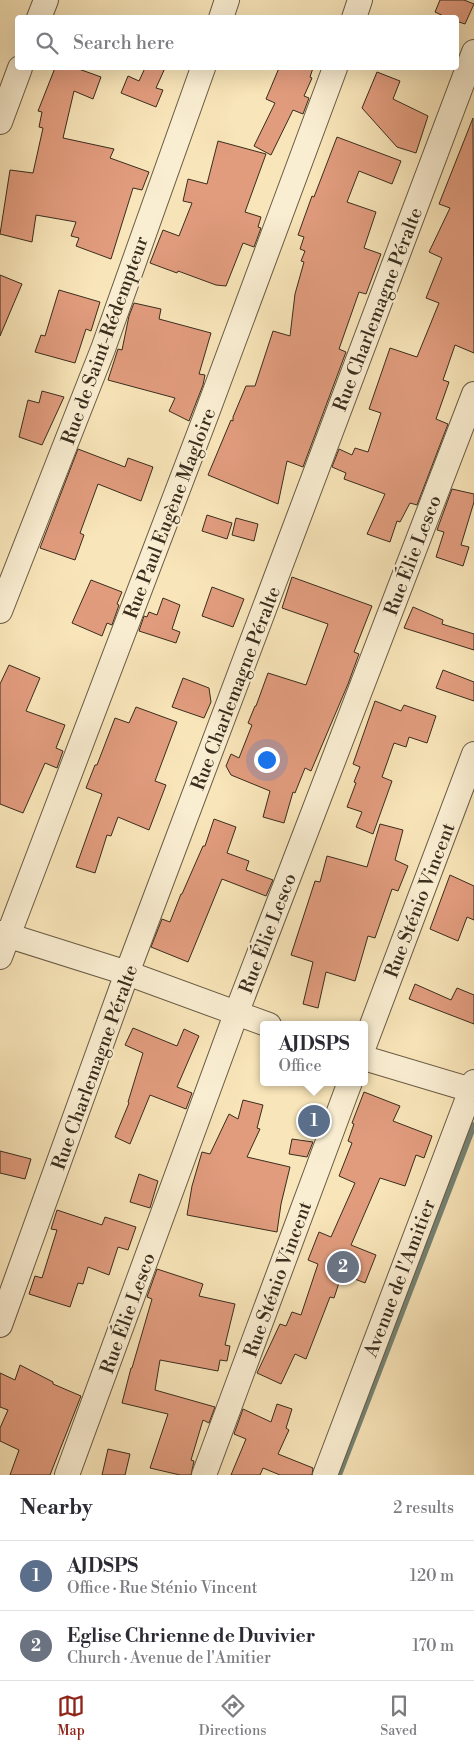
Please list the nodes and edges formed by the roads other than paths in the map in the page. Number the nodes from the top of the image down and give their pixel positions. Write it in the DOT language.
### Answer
graph roads {
  1 [pos="46,0"];
  2 [pos="227,0"];
  3 [pos="360,0"];
  4 [pos="40,15"];
  5 [pos="222,15"];
  6 [pos="355,15"];
  7 [pos="474,52"];
  8 [pos="19,70"];
  9 [pos="202,70"];
  10 [pos="334,70"];
  11 [pos="0,122"];
  12 [pos="474,394"];
  13 [pos="0,611"];
  14 [pos="474,754"];
  15 [pos="3,942"];
  16 [pos="128,974"];
  17 [pos="236,1014"];
  18 [pos="260,1022"];
  19 [pos="368,1035"];
  20 [pos="368,1059"];
  21 [pos="349,1086"];
  22 [pos="472,1086"];
  23 [pos="0,1325"];
  24 [pos="68,1475"];
  25 [pos="204,1475"];
  26 [pos="324,1475"];
  1 -- 4 [label="street"];
  2 -- 5 [label="street"];
  3 -- 6 [label="street"];
  7 -- 16 [label="street, Rue Charlemagne Péralte"];
  8 -- 11 [label="street"];
  9 -- 13 [label="street, Rue de Saint-Rédempteur"];
  10 -- 15 [label="street, Rue Paul Eugène Magloire"];
  12 -- 17 [label="street, Rue Élie Lesco"];
  14 -- 19 [label="street, Rue Sténio Vincent"];
  15 -- 16 [label="street"];
  16 -- 17 [label="street"];
  16 -- 23 [label="street, Rue Charlemagne Péralte"];
  17 -- 18 [label="street"];
  17 -- 24 [label="street, Rue Élie Lesco"];
  20 -- 22 [label="street"];
  21 -- 25 [label="street, Rue Sténio Vincent"];
  22 -- 26 [label="street, Avenue de l'Amitier"];
}
